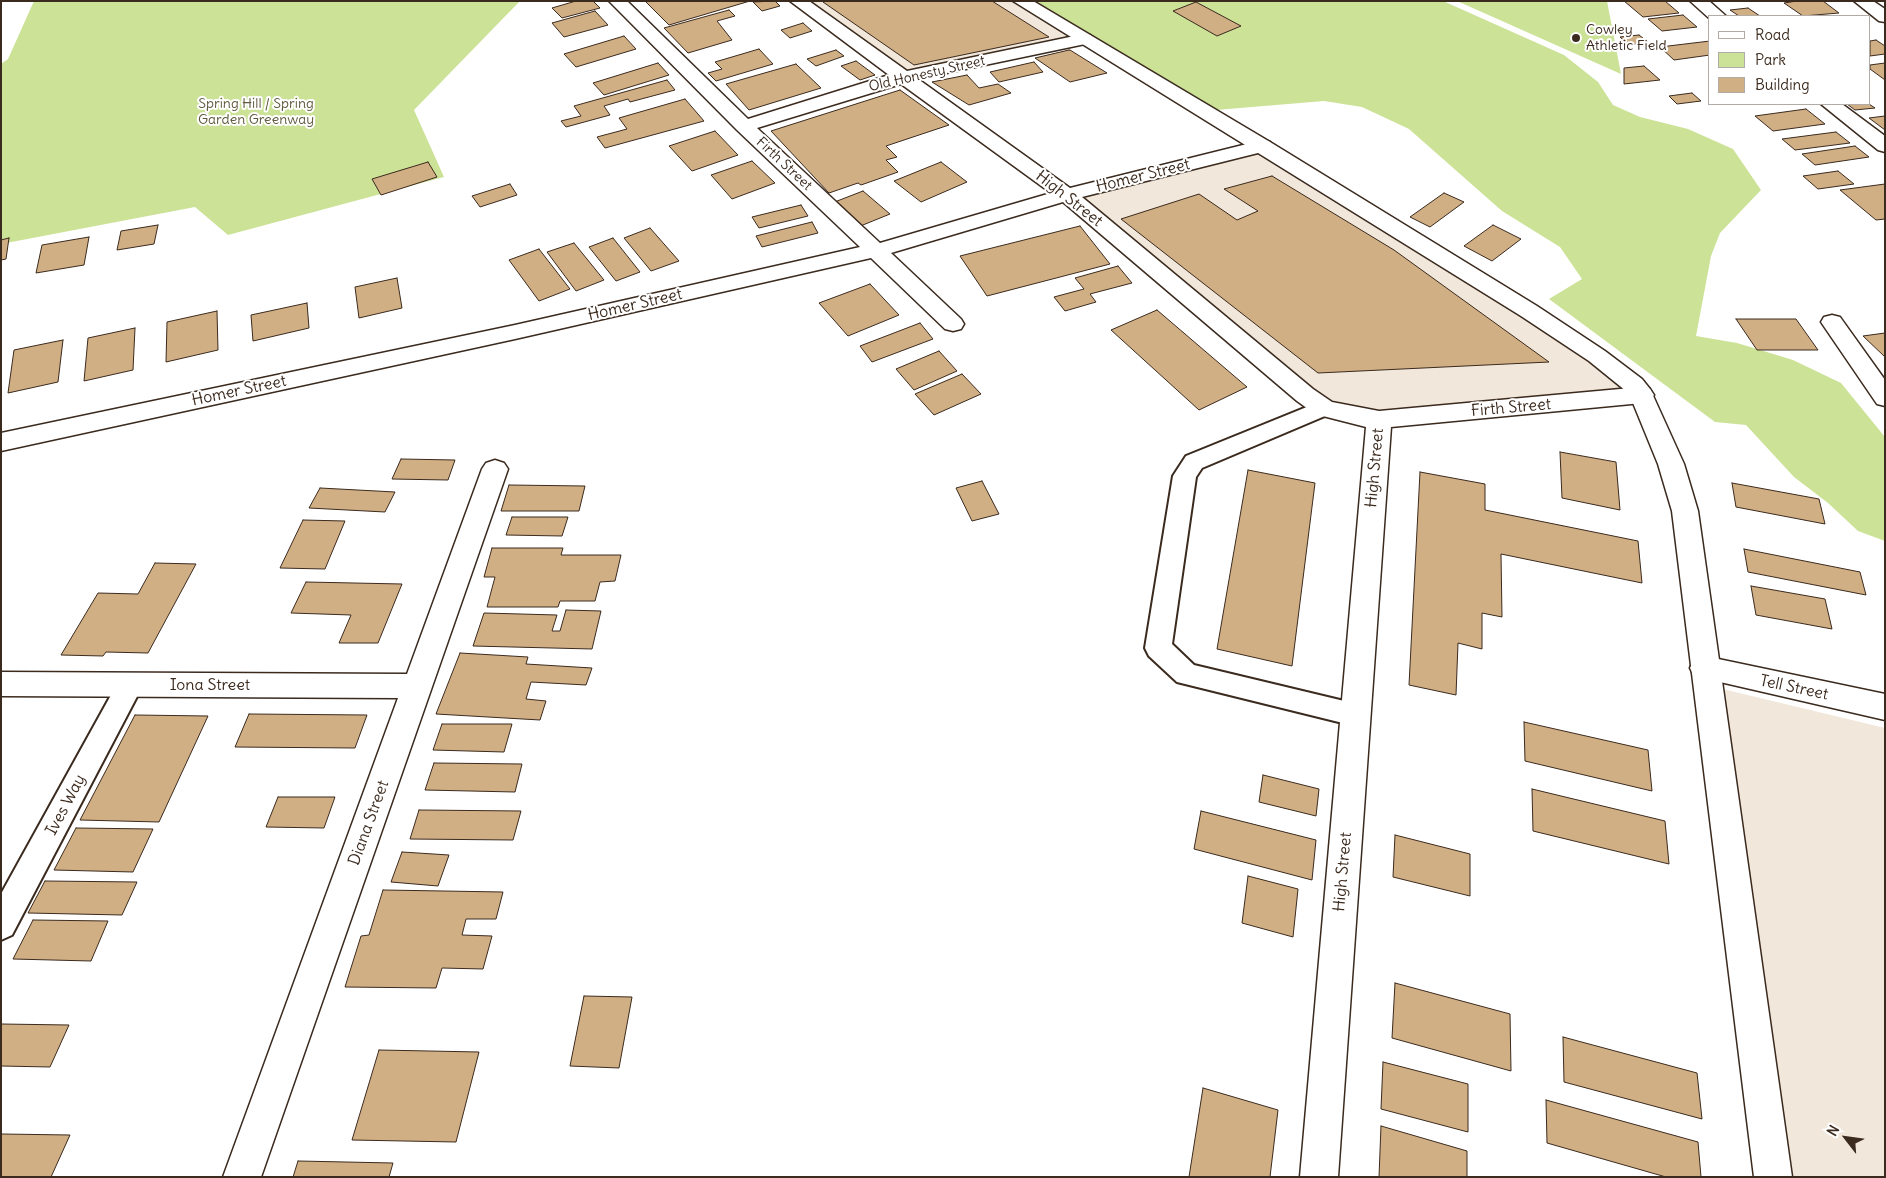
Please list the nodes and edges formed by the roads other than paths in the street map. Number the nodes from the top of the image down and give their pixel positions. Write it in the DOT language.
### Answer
graph roads {
  1 [pos="618,1"];
  2 [pos="798,1"];
  3 [pos="1021,1"];
  4 [pos="1698,1"];
  5 [pos="1862,1"];
  6 [pos="1716,15"];
  7 [pos="1885,17"];
  8 [pos="1084,39"];
  9 [pos="903,77"];
  10 [pos="1831,105"];
  11 [pos="744,126"];
  12 [pos="1263,146"];
  13 [pos="1885,146"];
  14 [pos="1067,195"];
  15 [pos="877,250"];
  16 [pos="1832,322"];
  17 [pos="953,324"];
  18 [pos="1642,395"];
  19 [pos="1885,398"];
  20 [pos="1324,408"];
  21 [pos="1379,420"];
  22 [pos="1,442"];
  23 [pos="495,469"];
  24 [pos="1704,668"];
  25 [pos="1,684"];
  26 [pos="130,685"];
  27 [pos="418,686"];
  28 [pos="1885,706"];
  29 [pos="1355,714"];
  30 [pos="1,925"];
  31 [pos="242,1177"];
  32 [pos="1319,1177"];
  33 [pos="1773,1177"];
  1 -- 11 [label="street, Firth Street"];
  2 -- 9 [label="street, High Street"];
  3 -- 8 [label="street"];
  4 -- 6 [label="street"];
  5 -- 7 [label="street"];
  8 -- 9 [label="street, Old Honesty Street"];
  8 -- 12 [label="street"];
  9 -- 11 [label="street, Old Honesty Street"];
  9 -- 14 [label="street, High Street"];
  10 -- 13 [label="street"];
  11 -- 15 [label="street, Firth Street"];
  12 -- 14 [label="street, Homer Street"];
  12 -- 18 [label="street"];
  14 -- 15 [label="street, Homer Street"];
  14 -- 20 [label="street, High Street"];
  15 -- 17 [label="street, Firth Street"];
  15 -- 22 [label="street, Homer Street"];
  16 -- 19 [label="street"];
  18 -- 21 [label="street, Firth Street"];
  18 -- 24 [label="street"];
  20 -- 21 [label="street, High Street"];
  20 -- 29 [label="lane"];
  21 -- 29 [label="street, High Street"];
  23 -- 27 [label="street, Diana Street"];
  24 -- 28 [label="street, Tell Street"];
  24 -- 33 [label="street"];
  25 -- 26 [label="street, Iona Street"];
  26 -- 27 [label="street, Iona Street"];
  26 -- 30 [label="lane, Ives Way"];
  27 -- 31 [label="street, Diana Street"];
  29 -- 32 [label="street, High Street"];
}
